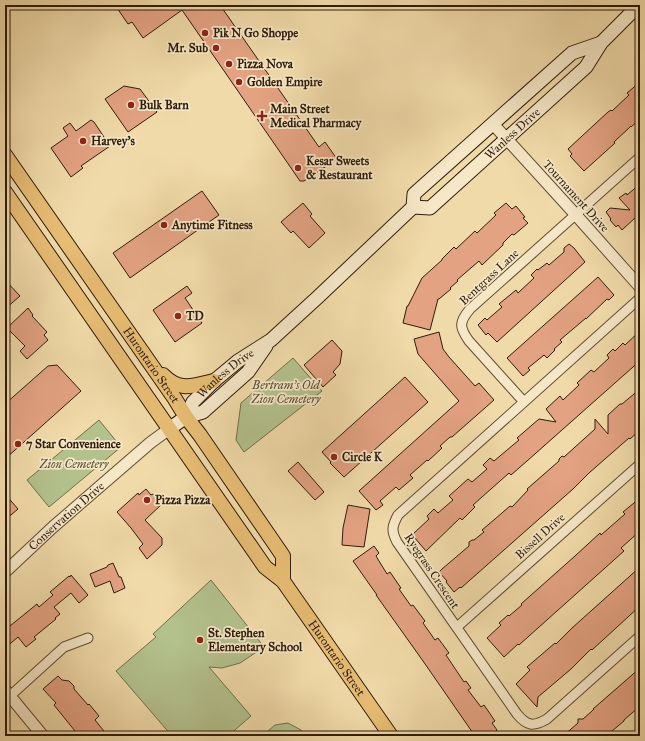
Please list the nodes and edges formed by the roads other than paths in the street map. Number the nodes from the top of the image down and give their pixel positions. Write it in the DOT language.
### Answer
graph roads {
  1 [pos="639,5"];
  2 [pos="600,42"];
  3 [pos="493,124"];
  4 [pos="507,139"];
  5 [pos="5,155"];
  6 [pos="640,157"];
  7 [pos="5,192"];
  8 [pos="413,207"];
  9 [pos="576,215"];
  10 [pos="640,287"];
  11 [pos="640,298"];
  12 [pos="271,340"];
  13 [pos="138,346"];
  14 [pos="214,381"];
  15 [pos="524,402"];
  16 [pos="186,416"];
  17 [pos="170,429"];
  18 [pos="640,464"];
  19 [pos="5,572"];
  20 [pos="283,581"];
  21 [pos="456,627"];
  22 [pos="640,636"];
  23 [pos="88,638"];
  24 [pos="8,693"];
  25 [pos="43,736"];
  26 [pos="391,736"];
  1 -- 2 [label="main road, Wanless Drive"];
  2 -- 3 [label="main road, Wanless Drive"];
  2 -- 4 [label="main road, Wanless Drive"];
  3 -- 4 [label="street, Tournament Drive"];
  3 -- 8 [label="main road, Wanless Drive"];
  4 -- 8 [label="main road, Wanless Drive"];
  4 -- 9 [label="street, Tournament Drive"];
  5 -- 13 [label="main road, Hurontario Street"];
  6 -- 9 [label="street, Bentgrass Lane"];
  7 -- 17 [label="main road, Hurontario Street"];
  8 -- 12 [label="main road, Wanless Drive"];
  9 -- 10 [label="street, Tournament Drive"];
  9 -- 15 [label="street, Bentgrass Lane"];
  11 -- 15 [label="street, Ryegrass Crescent"];
  12 -- 14 [label="main road, Wanless Drive"];
  12 -- 16 [label="main road, Wanless Drive"];
  13 -- 14 [label="main road"];
  13 -- 16 [label="main road, Hurontario Street"];
  14 -- 16 [label="main road, Wanless Drive"];
  15 -- 21 [label="street, Ryegrass Crescent"];
  16 -- 17 [label="main road, Conservation Drive"];
  16 -- 20 [label="main road, Hurontario Street"];
  17 -- 19 [label="street, Conservation Drive"];
  17 -- 20 [label="main road, Hurontario Street"];
  18 -- 21 [label="street, Bissell Drive"];
  20 -- 26 [label="main road, Hurontario Street"];
  21 -- 22 [label="street, Ryegrass Crescent"];
  23 -- 24 [label="street"];
  24 -- 25 [label="street"];
}
